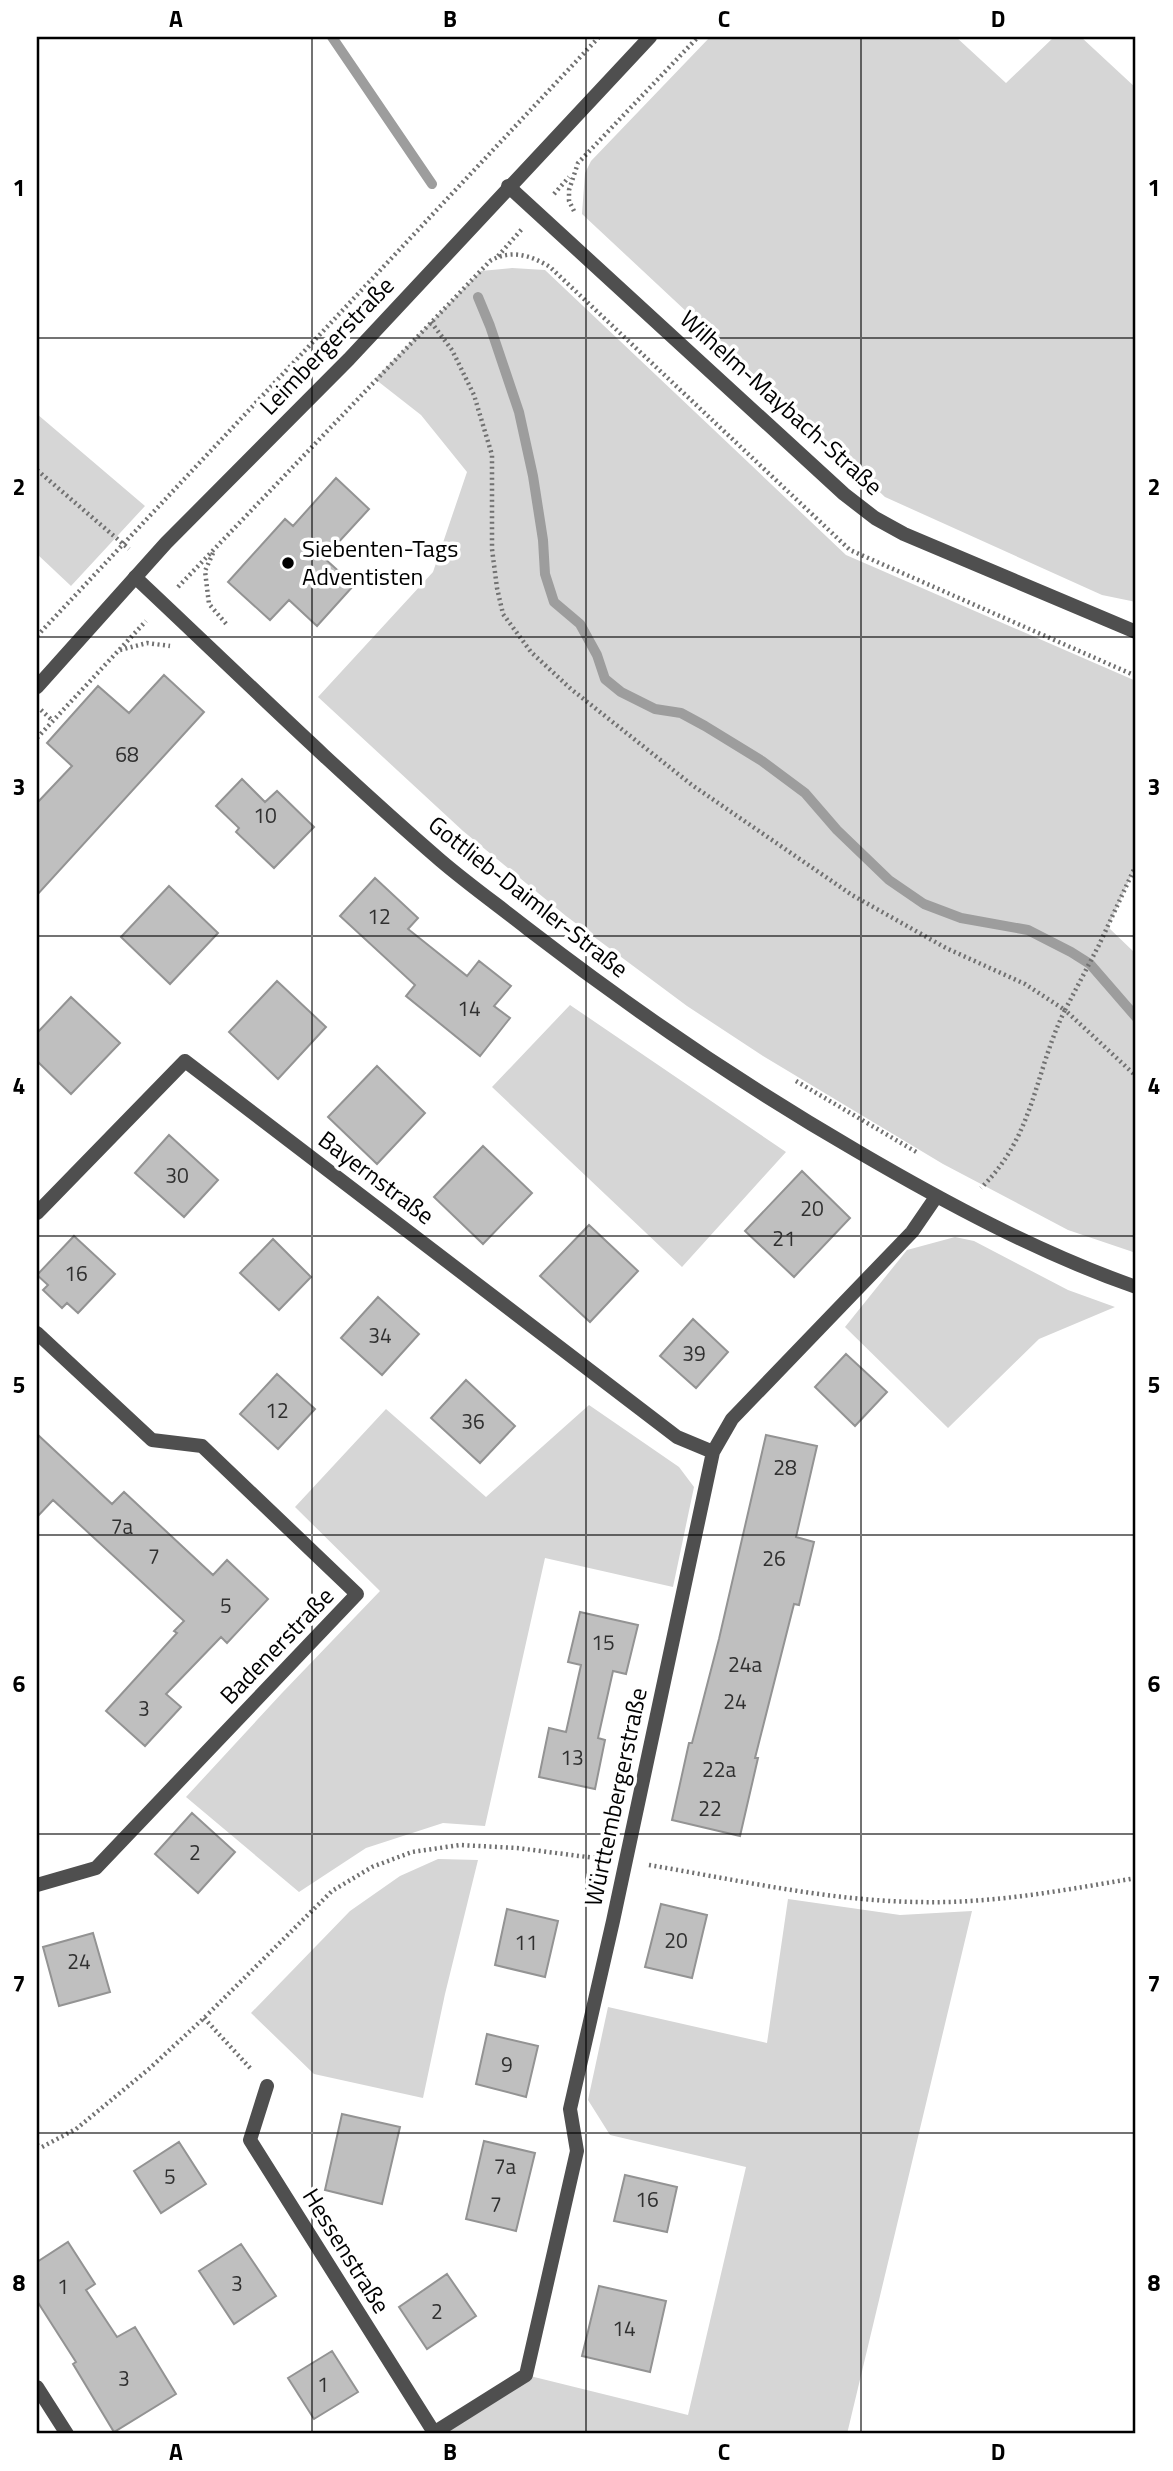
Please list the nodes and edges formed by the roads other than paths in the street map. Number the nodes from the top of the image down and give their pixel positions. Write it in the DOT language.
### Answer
graph roads {
  1 [pos="650,37"];
  2 [pos="509,186"];
  3 [pos="135,577"];
  4 [pos="1136,632"];
  5 [pos="37,687"];
  6 [pos="936,1197"];
  7 [pos="37,1213"];
  8 [pos="1136,1287"];
  9 [pos="37,1333"];
  10 [pos="713,1452"];
  11 [pos="37,1885"];
  12 [pos="267,2086"];
  13 [pos="37,2387"];
  14 [pos="67,2434"];
  15 [pos="434,2434"];
  1 -- 2 [label="street, Leimbergerstraße"];
  2 -- 3 [label="street, Leimbergerstraße"];
  2 -- 4 [label="street, Wilhelm-Maybach-Straße"];
  3 -- 5 [label="street, Leimbergerstraße"];
  3 -- 6 [label="street, Gottlieb-Daimler-Straße"];
  6 -- 8 [label="street, Gottlieb-Daimler-Straße"];
  6 -- 10 [label="street, Württembergerstraße"];
  7 -- 10 [label="street, Bayernstraße"];
  9 -- 11 [label="street, Badenerstraße"];
  10 -- 15 [label="street, Württembergerstraße"];
  12 -- 15 [label="street, Hessenstraße"];
  13 -- 14 [label="street"];
}
